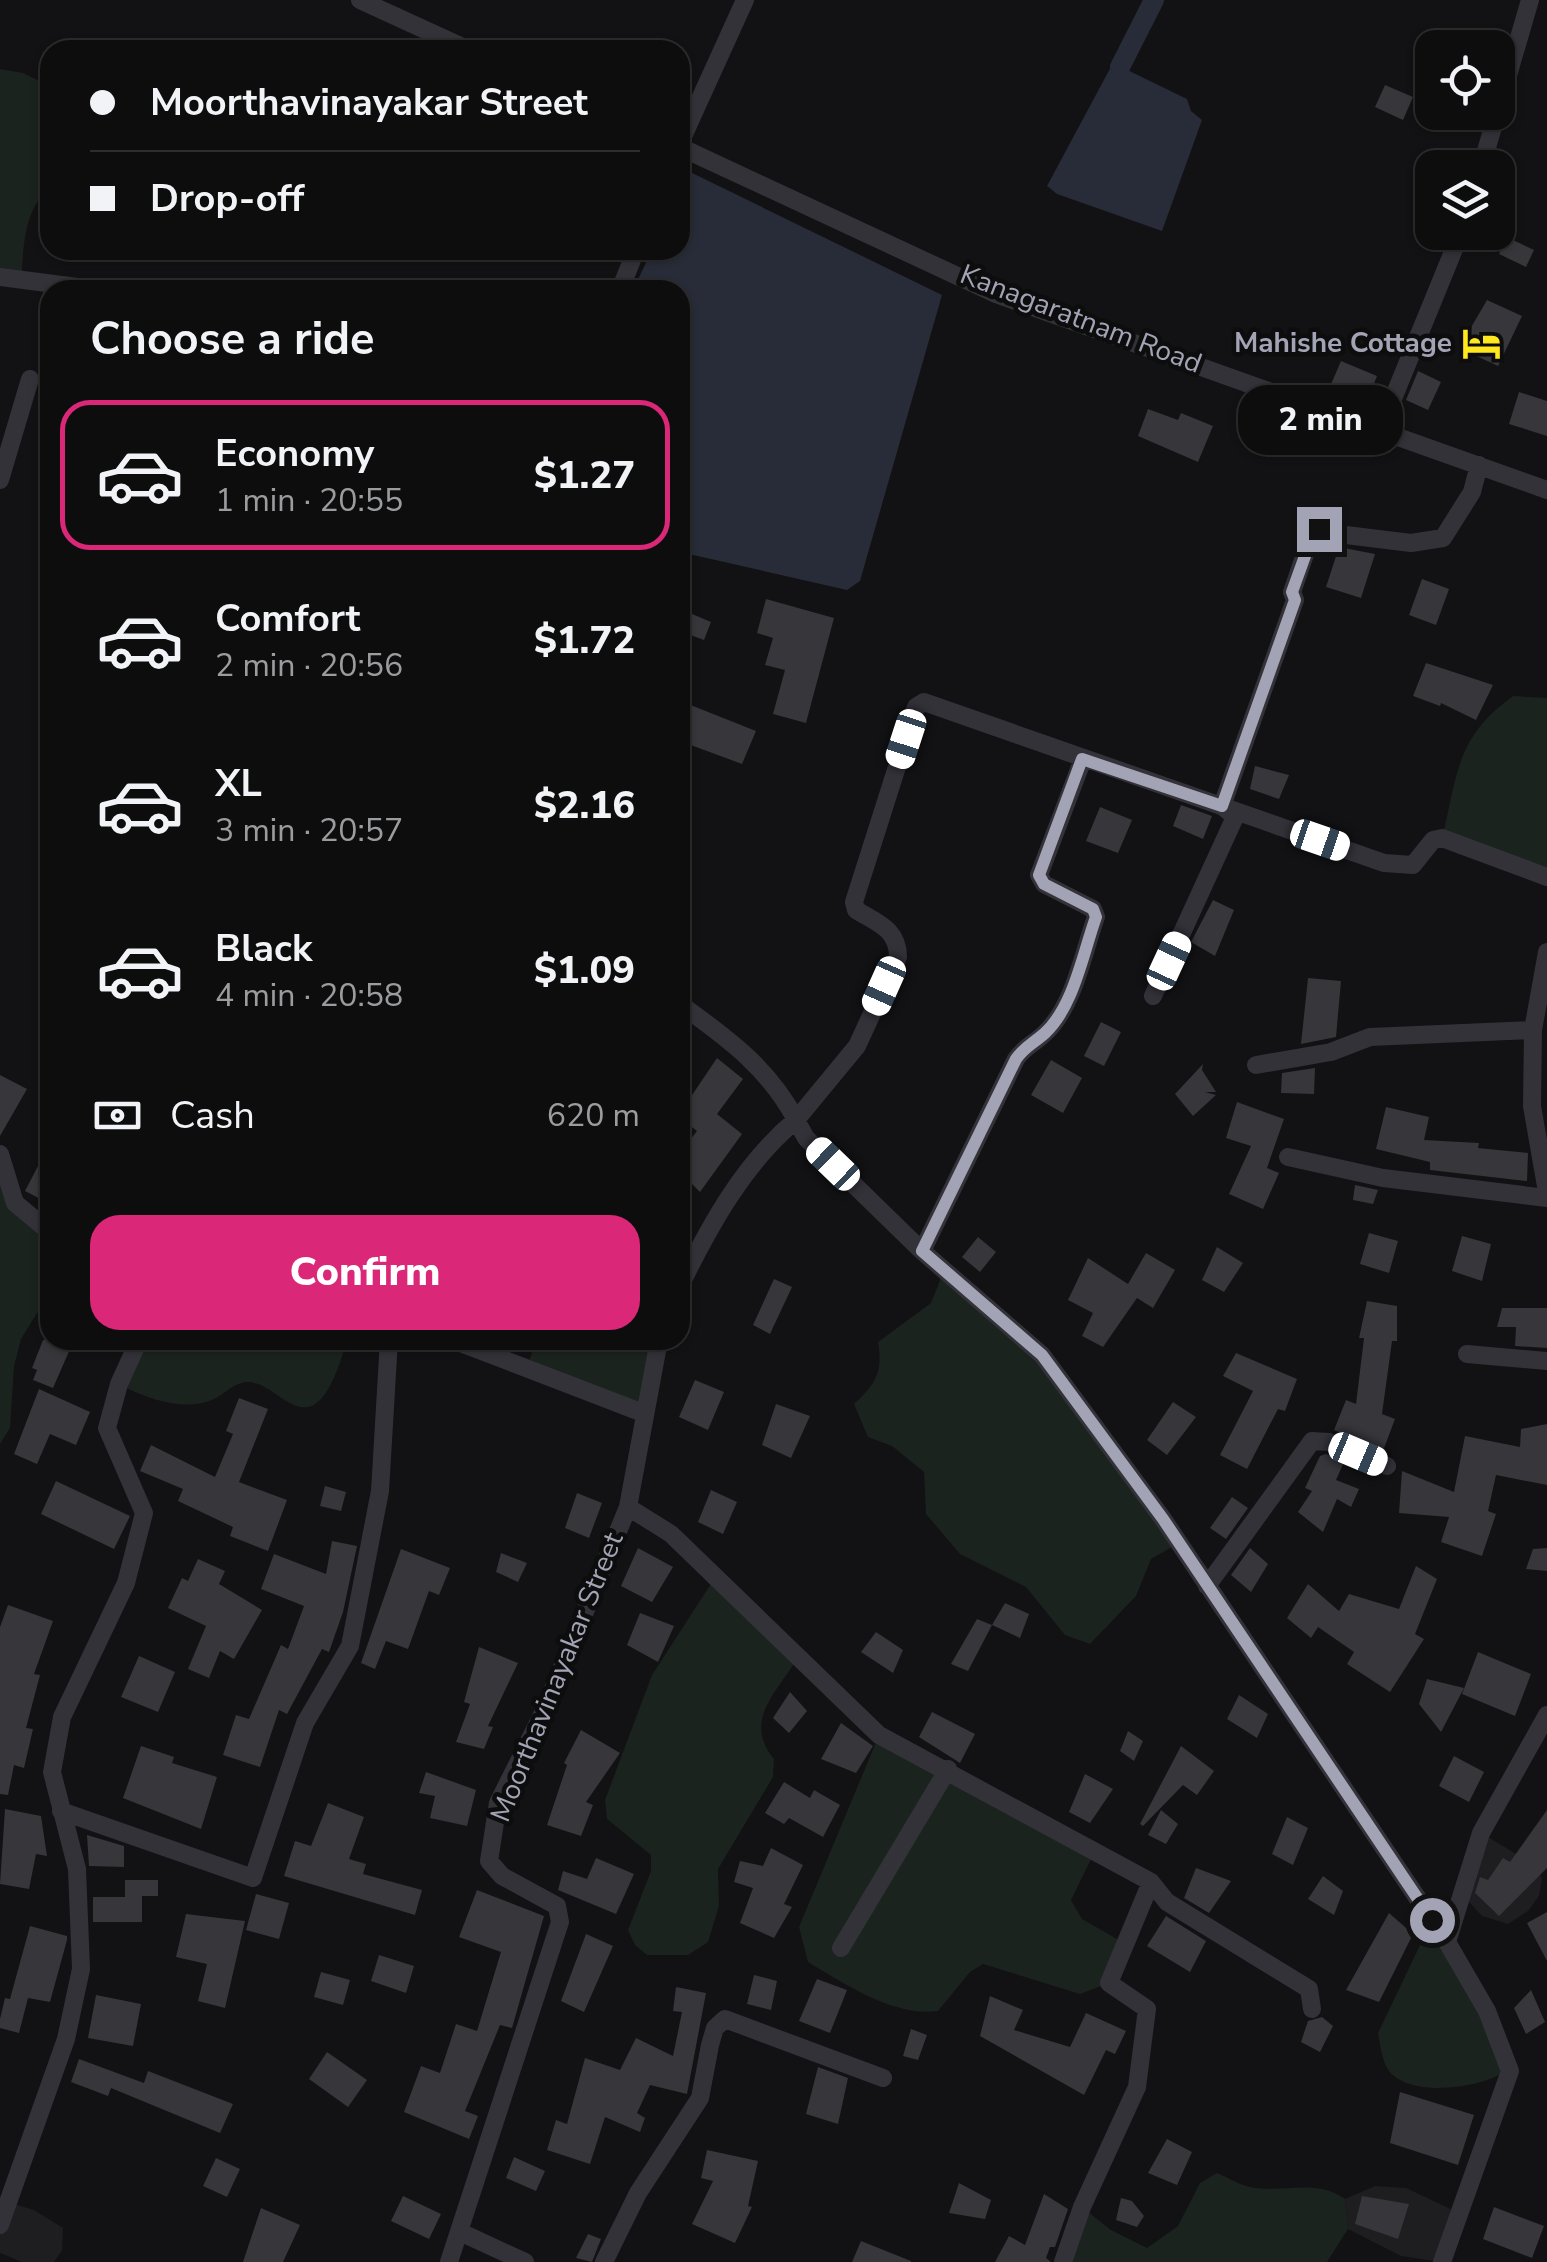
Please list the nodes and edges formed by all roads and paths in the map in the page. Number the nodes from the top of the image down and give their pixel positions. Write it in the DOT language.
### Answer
graph roads {
  1 [pos="360,0"];
  2 [pos="745,0"];
  3 [pos="1530,0"];
  4 [pos="447,40"];
  5 [pos="690,123"];
  6 [pos="690,150"];
  7 [pos="1486,150"];
  8 [pos="1454,250"];
  9 [pos="0,276"];
  10 [pos="40,282"];
  11 [pos="30,378"];
  12 [pos="1381,428"];
  13 [pos="1478,465"];
  14 [pos="0,480"];
  15 [pos="1547,490"];
  16 [pos="1082,759"];
  17 [pos="1222,806"];
  18 [pos="1547,877"];
  19 [pos="1547,952"];
  20 [pos="1154,996"];
  21 [pos="690,1012"];
  22 [pos="1533,1030"];
  23 [pos="1256,1065"];
  24 [pos="796,1120"];
  25 [pos="0,1154"];
  26 [pos="1288,1157"];
  27 [pos="1547,1195"];
  28 [pos="40,1224"];
  29 [pos="922,1251"];
  30 [pos="690,1269"];
  31 [pos="134,1350"];
  32 [pos="388,1350"];
  33 [pos="478,1350"];
  34 [pos="657,1350"];
  35 [pos="1467,1354"];
  36 [pos="1547,1361"];
  37 [pos="642,1413"];
  38 [pos="1386,1466"];
  39 [pos="628,1507"];
  40 [pos="1207,1586"];
  41 [pos="1547,1715"];
  42 [pos="948,1769"];
  43 [pos="61,1812"];
  44 [pos="1152,1882"];
  45 [pos="1447,1942"];
  46 [pos="841,1948"];
  47 [pos="1312,2009"];
  48 [pos="883,2078"];
  49 [pos="0,2224"];
  50 [pos="460,2232"];
  51 [pos="449,2262"];
  52 [pos="525,2262"];
  53 [pos="604,2262"];
  54 [pos="1063,2262"];
  55 [pos="1442,2262"];
  1 -- 4 [label="street"];
  2 -- 5 [label="street"];
  3 -- 7 [label="street"];
  6 -- 12 [label="street, Kanagaratnam Road"];
  8 -- 12 [label="street"];
  9 -- 10 [label="street"];
  11 -- 14 [label="street"];
  12 -- 13 [label="street, Kanagaratnam Road"];
  13 -- 15 [label="street, Kanagaratnam Road"];
  13 -- 17 [label="street"];
  16 -- 17 [label="street"];
  16 -- 24 [label="street"];
  16 -- 29 [label="street"];
  17 -- 18 [label="street"];
  17 -- 20 [label="street"];
  19 -- 22 [label="street"];
  21 -- 24 [label="street"];
  22 -- 23 [label="street"];
  22 -- 27 [label="street"];
  24 -- 29 [label="street"];
  24 -- 30 [label="street"];
  25 -- 28 [label="street"];
  26 -- 27 [label="street"];
  29 -- 40 [label="street"];
  31 -- 43 [label="street"];
  32 -- 43 [label="street"];
  33 -- 37 [label="street"];
  34 -- 37 [label="street, Moorthavinayakar Street"];
  35 -- 36 [label="street"];
  37 -- 39 [label="street, Moorthavinayakar Street"];
  38 -- 40 [label="street"];
  39 -- 42 [label="street"];
  39 -- 50 [label="street, Moorthavinayakar Street"];
  40 -- 45 [label="street"];
  41 -- 45 [label="street"];
  42 -- 44 [label="street"];
  42 -- 46 [label="street"];
  43 -- 49 [label="street"];
  44 -- 47 [label="street"];
  44 -- 54 [label="street"];
  45 -- 55 [label="street"];
  48 -- 53 [label="street"];
  50 -- 51 [label="street, Moorthavinayakar Street"];
  50 -- 52 [label="street"];
}
